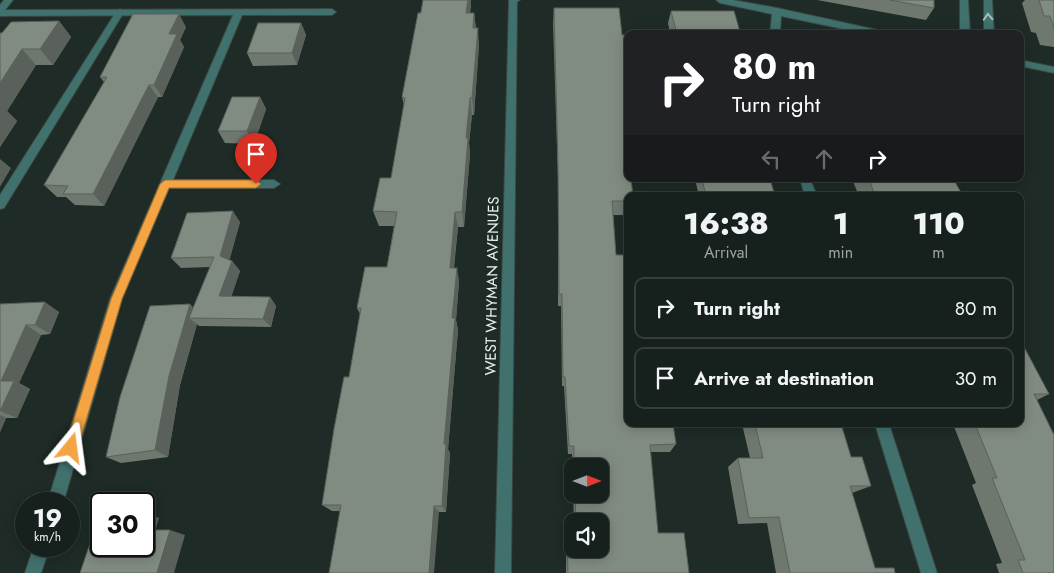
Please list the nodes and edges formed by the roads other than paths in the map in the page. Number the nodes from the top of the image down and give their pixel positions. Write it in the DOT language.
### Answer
graph roads {
  1 [pos="8,0"];
  2 [pos="515,0"];
  3 [pos="720,0"];
  4 [pos="964,0"];
  5 [pos="988,0"];
  6 [pos="777,11"];
  7 [pos="0,12"];
  8 [pos="120,12"];
  9 [pos="239,12"];
  10 [pos="332,12"];
  11 [pos="775,30"];
  12 [pos="864,30"];
  13 [pos="966,30"];
  14 [pos="989,30"];
  15 [pos="1024,65"];
  16 [pos="1054,70"];
  17 [pos="165,184"];
  18 [pos="274,184"];
  19 [pos="0,205"];
  20 [pos="883,427"];
  21 [pos="59,492"];
  22 [pos="38,557"];
  23 [pos="33,573"];
  24 [pos="503,573"];
  25 [pos="929,573"];
  1 -- 7 [label="street"];
  2 -- 24 [label="street, WEST WHYMAN AVENUES"];
  3 -- 6 [label="street"];
  4 -- 13 [label="street"];
  14 -- 5 [label="street, one-way"];
  6 -- 11 [label="street"];
  6 -- 12 [label="street"];
  7 -- 8 [label="street"];
  8 -- 9 [label="street"];
  8 -- 19 [label="street"];
  9 -- 10 [label="street"];
  9 -- 17 [label="street"];
  15 -- 16 [label="street"];
  17 -- 18 [label="street"];
  17 -- 21 [label="street"];
  20 -- 25 [label="street"];
  22 -- 23 [label="street"];
}
